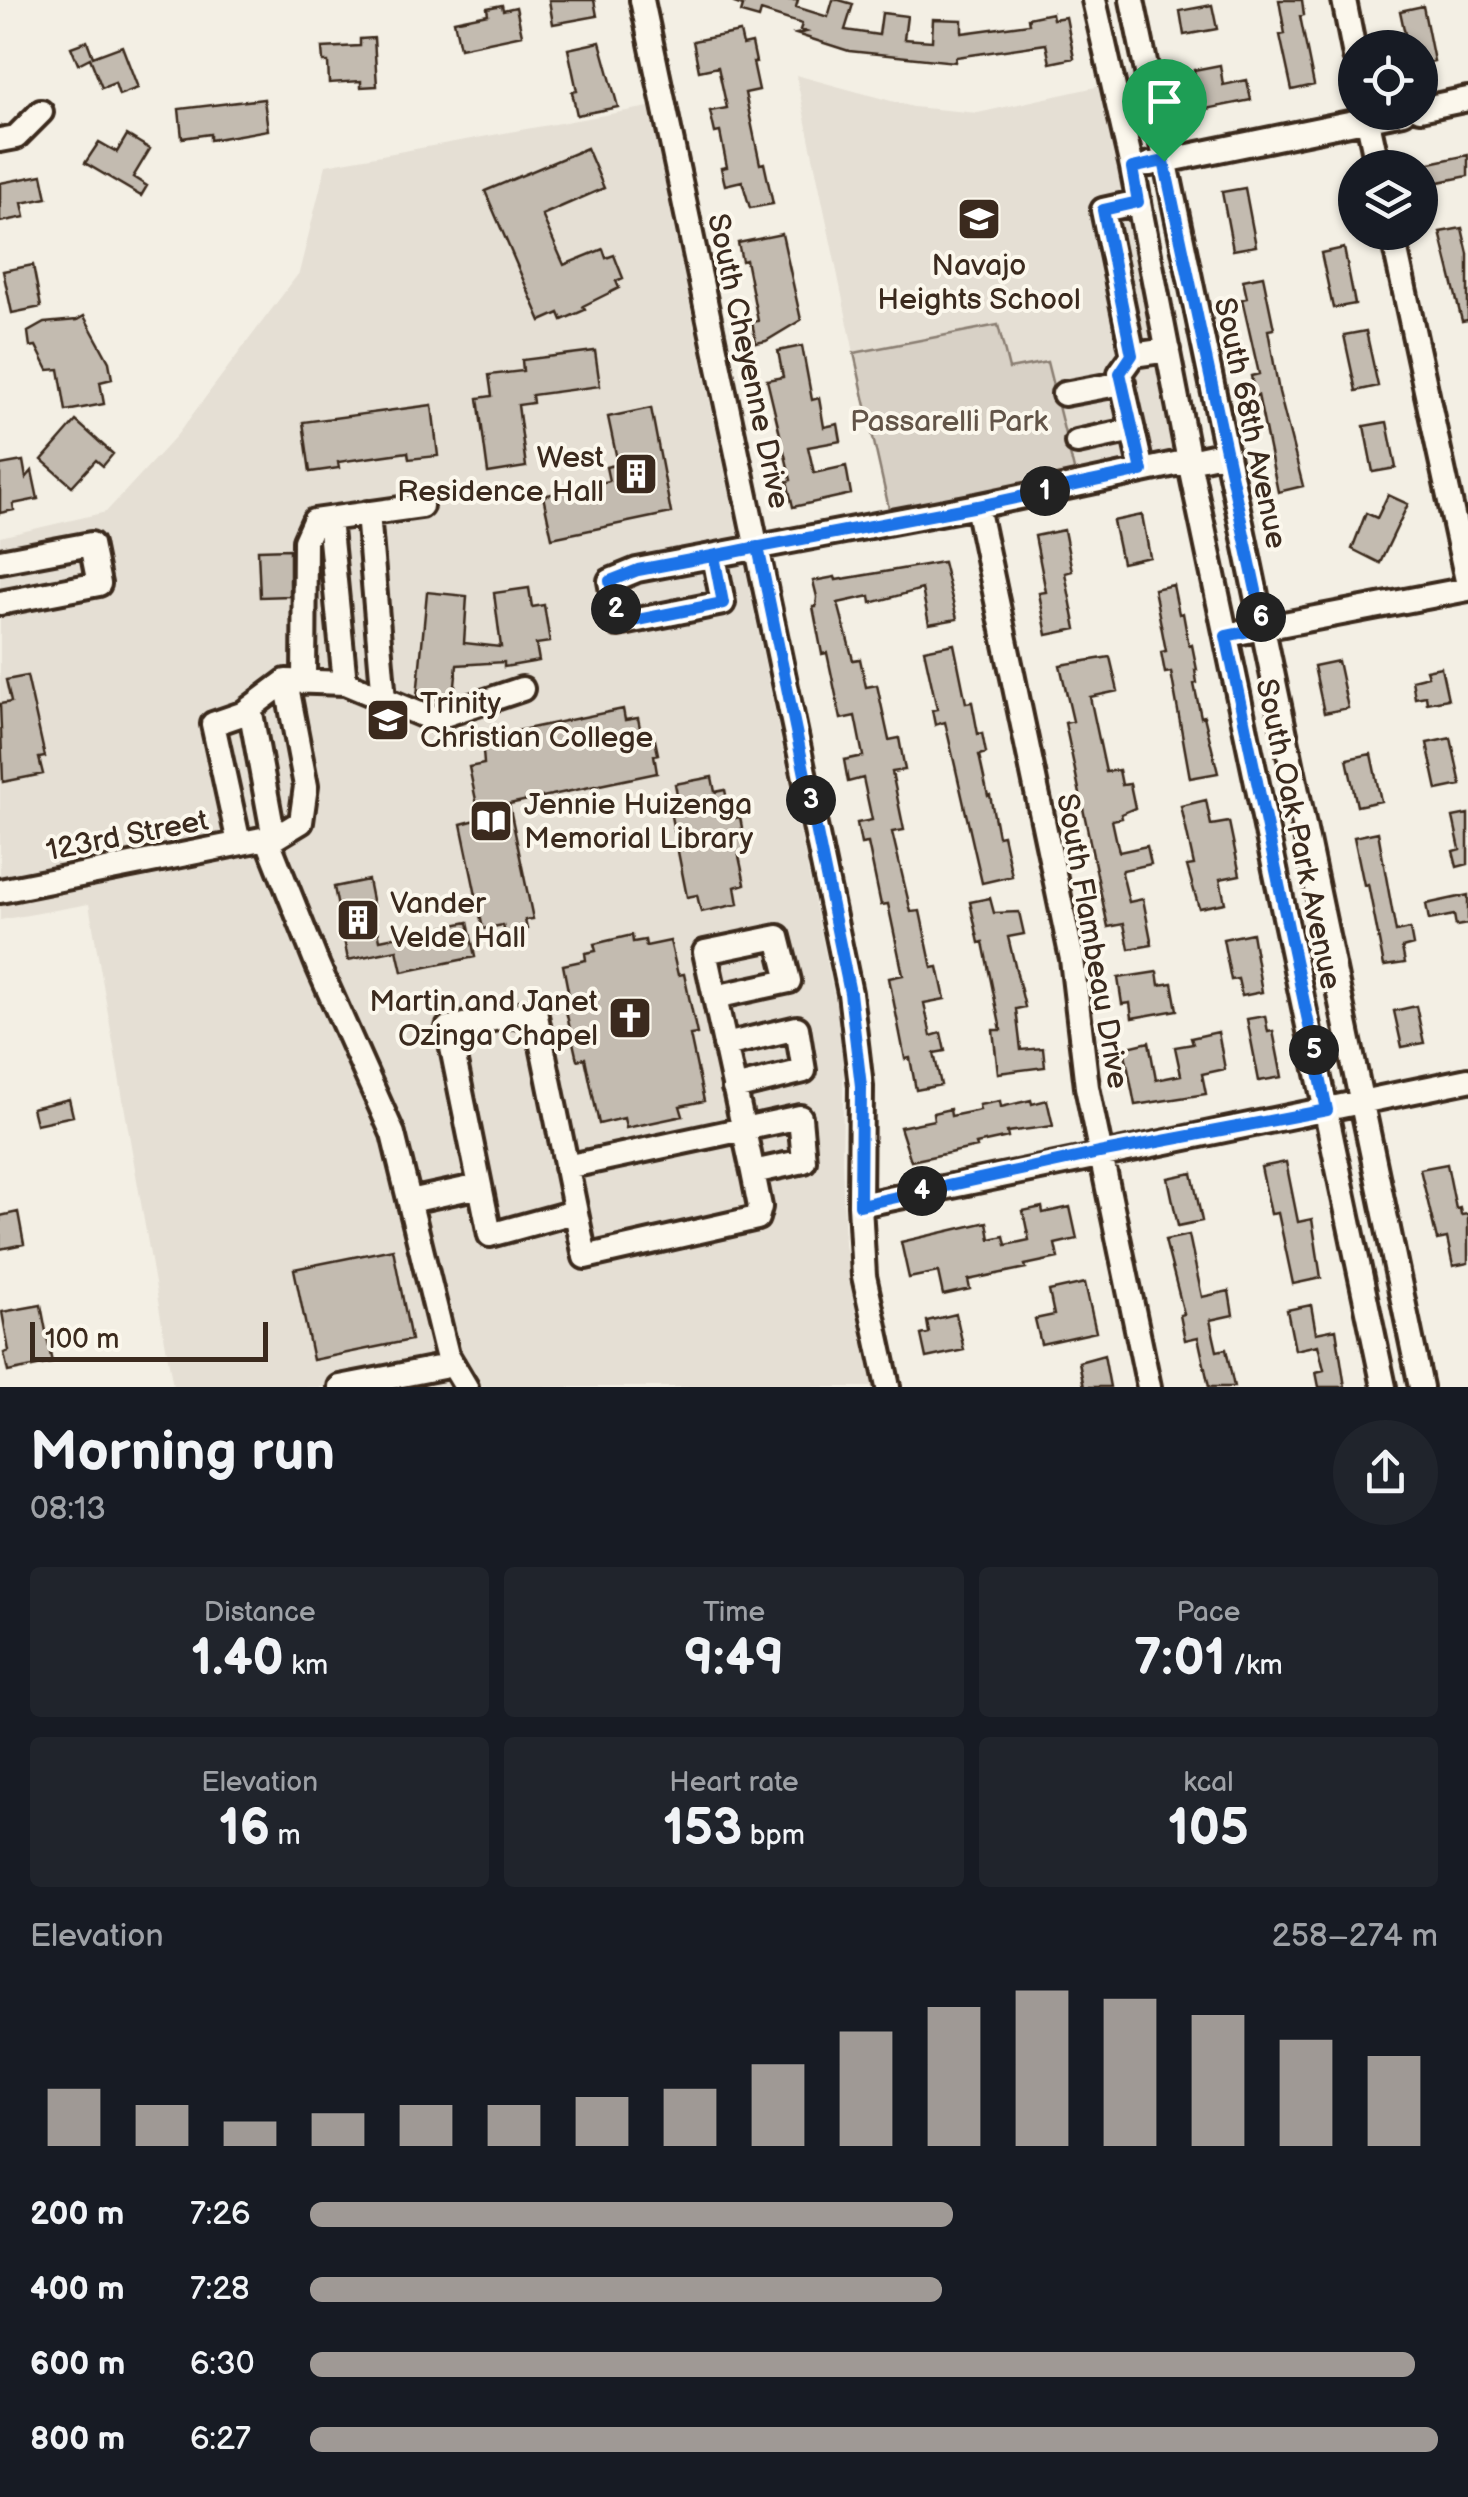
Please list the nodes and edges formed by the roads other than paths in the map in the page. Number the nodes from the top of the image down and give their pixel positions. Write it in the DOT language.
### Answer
graph roads {
  1 [pos="642,0"];
  2 [pos="1094,0"];
  3 [pos="1132,0"];
  4 [pos="1344,0"];
  5 [pos="1350,30"];
  6 [pos="1468,99"];
  7 [pos="1438,105"];
  8 [pos="41,112"];
  9 [pos="1338,122"];
  10 [pos="0,140"];
  11 [pos="1164,161"];
  12 [pos="1132,168"];
  13 [pos="1138,202"];
  14 [pos="1396,250"];
  15 [pos="1168,350"];
  16 [pos="1132,355"];
  17 [pos="1122,382"];
  18 [pos="1064,394"];
  19 [pos="1133,430"];
  20 [pos="1077,442"];
  21 [pos="1227,452"];
  22 [pos="1189,461"];
  23 [pos="1142,471"];
  24 [pos="421,506"];
  25 [pos="978,506"];
  26 [pos="368,514"];
  27 [pos="329,519"];
  28 [pos="758,547"];
  29 [pos="714,556"];
  30 [pos="0,561"];
  31 [pos="1468,586"];
  32 [pos="0,602"];
  33 [pos="1264,628"];
  34 [pos="1226,636"];
  35 [pos="295,681"];
  36 [pos="345,682"];
  37 [pos="522,689"];
  38 [pos="384,700"];
  39 [pos="250,708"];
  40 [pos="270,839"];
  41 [pos="239,843"];
  42 [pos="0,890"];
  43 [pos="714,997"];
  44 [pos="725,1046"];
  45 [pos="1468,1080"];
  46 [pos="734,1088"];
  47 [pos="1362,1103"];
  48 [pos="1327,1110"];
  49 [pos="743,1130"];
  50 [pos="1099,1153"];
  51 [pos="566,1167"];
  52 [pos="753,1172"];
  53 [pos="480,1186"];
  54 [pos="410,1201"];
  55 [pos="860,1205"];
  56 [pos="574,1212"];
  57 [pos="454,1365"];
  58 [pos="340,1387"];
  59 [pos="466,1387"];
  60 [pos="888,1387"];
  61 [pos="1149,1387"];
  62 [pos="1384,1387"];
  63 [pos="1421,1387"];
  1 -- 28 [label="street, South Cheyenne Drive"];
  2 -- 12 [label="street, South Oak Park Avenue"];
  3 -- 11 [label="street, South 68th Avenue"];
  4 -- 5 [label="street"];
  6 -- 7 [label="street"];
  8 -- 10 [label="street"];
  9 -- 11 [label="street"];
  11 -- 12 [label="street"];
  11 -- 21 [label="street, South 68th Avenue"];
  12 -- 13 [label="street, South Oak Park Avenue"];
  13 -- 15 [label="street, South Oak Park Avenue"];
  13 -- 16 [label="street"];
  14 -- 31 [label="street"];
  15 -- 16 [label="street"];
  15 -- 22 [label="street, South Oak Park Avenue"];
  16 -- 17 [label="street"];
  17 -- 18 [label="street"];
  17 -- 19 [label="street"];
  19 -- 20 [label="street"];
  19 -- 23 [label="street"];
  21 -- 22 [label="street"];
  21 -- 33 [label="street, South 68th Avenue"];
  22 -- 23 [label="street"];
  22 -- 34 [label="street, South Oak Park Avenue"];
  23 -- 25 [label="street"];
  24 -- 26 [label="street"];
  25 -- 28 [label="street"];
  25 -- 50 [label="street, South Flambeau Drive"];
  26 -- 27 [label="street"];
  26 -- 38 [label="street"];
  27 -- 35 [label="street"];
  27 -- 36 [label="street"];
  28 -- 29 [label="street"];
  28 -- 55 [label="street, South Cheyenne Drive"];
  29 -- 29 [label="street"];
  30 -- 32 [label="street"];
  31 -- 33 [label="street"];
  33 -- 34 [label="street"];
  33 -- 47 [label="street, South 68th Avenue"];
  34 -- 48 [label="street, South Oak Park Avenue"];
  35 -- 36 [label="street"];
  35 -- 39 [label="street"];
  35 -- 40 [label="street"];
  36 -- 38 [label="street"];
  37 -- 38 [label="street"];
  39 -- 40 [label="street"];
  39 -- 41 [label="street"];
  40 -- 41 [label="street, 123rd Street"];
  40 -- 54 [label="street"];
  41 -- 42 [label="street, 123rd Street"];
  43 -- 44 [label="street"];
  44 -- 46 [label="street"];
  44 -- 46 [label="street"];
  45 -- 47 [label="street"];
  46 -- 49 [label="street"];
  47 -- 48 [label="street"];
  47 -- 63 [label="street, South 68th Avenue"];
  48 -- 50 [label="street"];
  48 -- 62 [label="street, South Oak Park Avenue"];
  49 -- 51 [label="street"];
  49 -- 52 [label="street"];
  49 -- 52 [label="street"];
  50 -- 55 [label="street"];
  50 -- 61 [label="street, South Flambeau Drive"];
  51 -- 53 [label="street"];
  51 -- 56 [label="street"];
  52 -- 56 [label="street"];
  53 -- 54 [label="street"];
  53 -- 56 [label="street"];
  54 -- 57 [label="street"];
  55 -- 60 [label="street, South Cheyenne Drive"];
  57 -- 58 [label="street"];
  57 -- 59 [label="street"];
}
